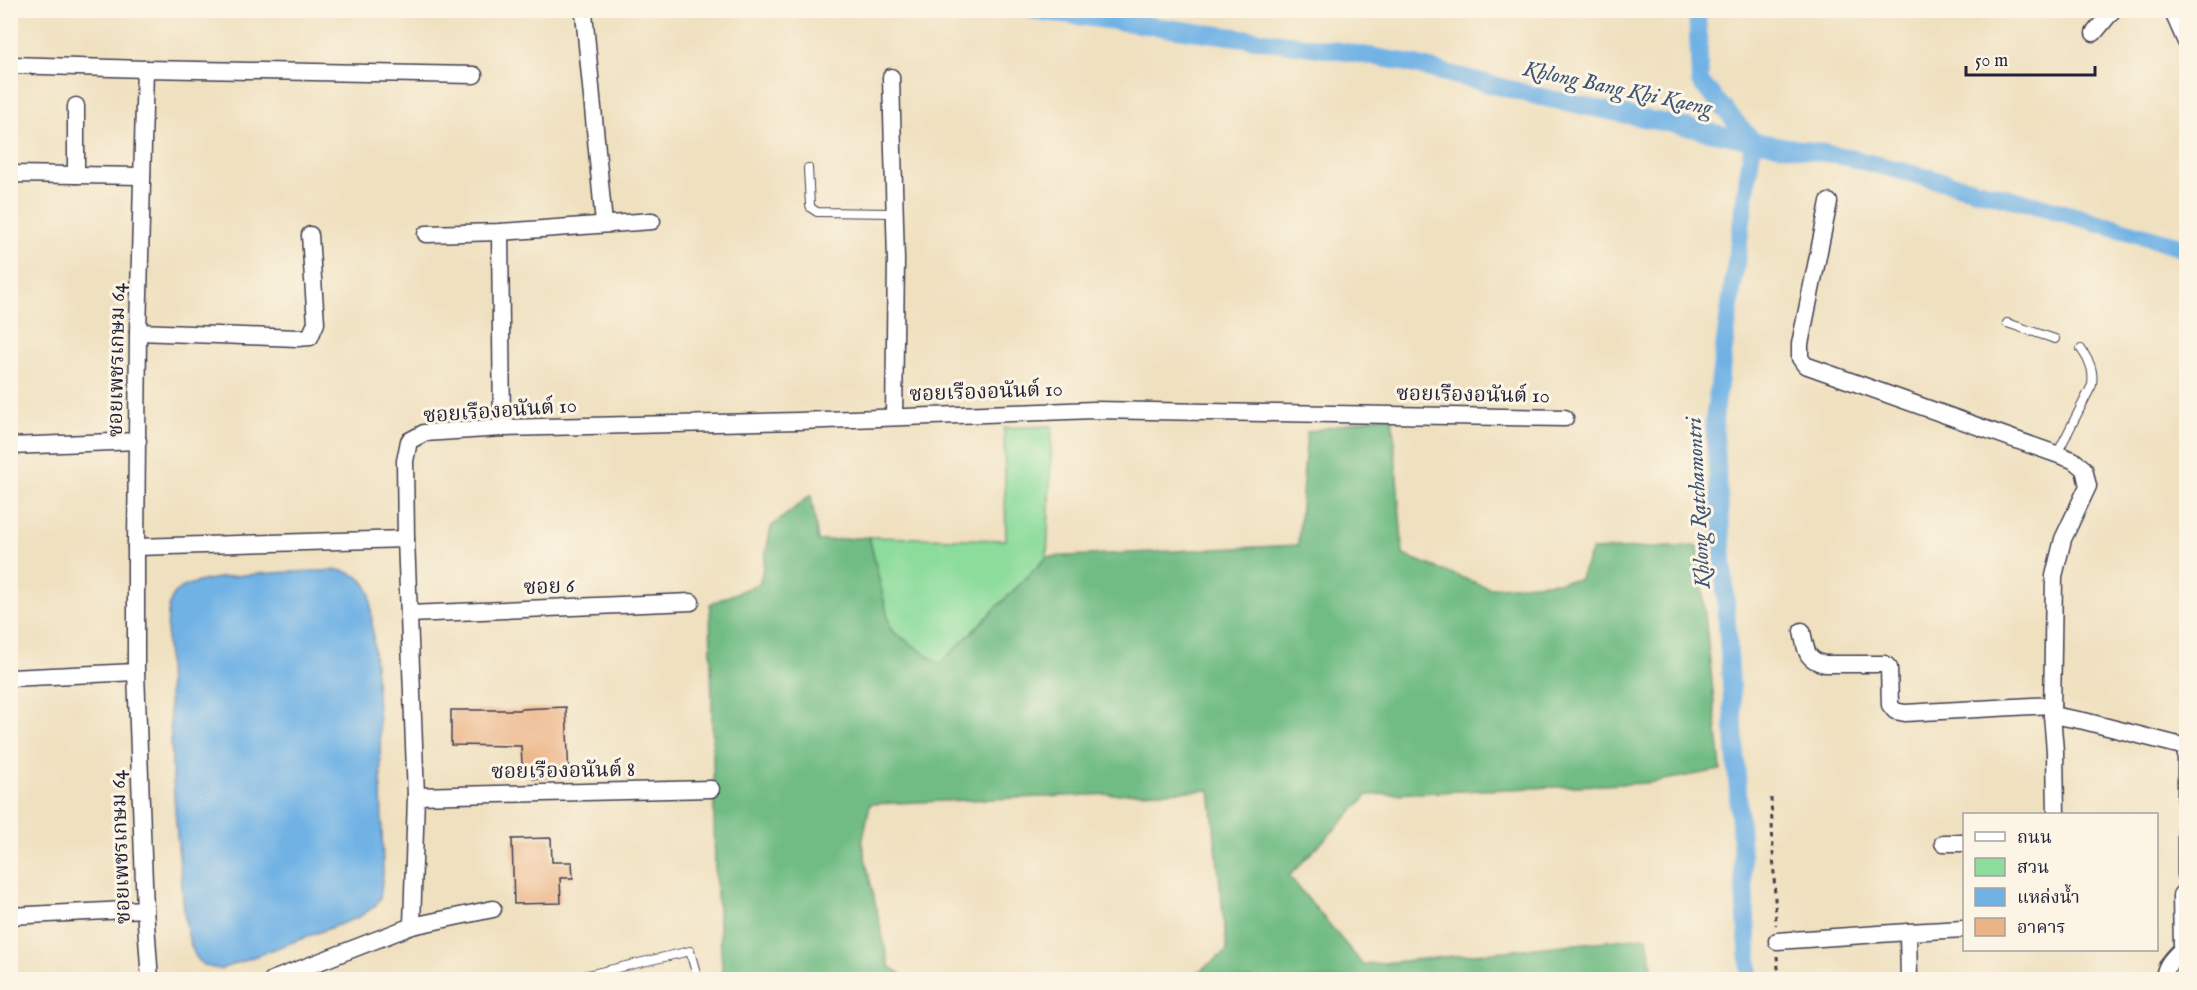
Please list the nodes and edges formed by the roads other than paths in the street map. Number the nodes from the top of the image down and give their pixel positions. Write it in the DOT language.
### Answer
graph roads {
  1 [pos="2113,10"];
  2 [pos="2172,10"];
  3 [pos="584,13"];
  4 [pos="2094,33"];
  5 [pos="2187,42"];
  6 [pos="10,65"];
  7 [pos="146,69"];
  8 [pos="474,75"];
  9 [pos="891,77"];
  10 [pos="76,106"];
  11 [pos="808,168"];
  12 [pos="10,174"];
  13 [pos="76,175"];
  14 [pos="142,176"];
  15 [pos="1829,202"];
  16 [pos="894,213"];
  17 [pos="652,221"];
  18 [pos="604,224"];
  19 [pos="500,232"];
  20 [pos="426,234"];
  21 [pos="310,235"];
  22 [pos="2007,323"];
  23 [pos="138,332"];
  24 [pos="2055,339"];
  25 [pos="2081,350"];
  26 [pos="894,417"];
  27 [pos="1566,418"];
  28 [pos="502,428"];
  29 [pos="138,441"];
  30 [pos="10,446"];
  31 [pos="2057,454"];
  32 [pos="406,539"];
  33 [pos="136,547"];
  34 [pos="691,602"];
  35 [pos="409,614"];
  36 [pos="1802,631"];
  37 [pos="136,672"];
  38 [pos="10,678"];
  39 [pos="2052,710"];
  40 [pos="2186,747"];
  41 [pos="711,789"];
  42 [pos="417,796"];
  43 [pos="2056,813"];
  44 [pos="1943,843"];
  45 [pos="1963,843"];
  46 [pos="2187,875"];
  47 [pos="2187,890"];
  48 [pos="145,909"];
  49 [pos="493,909"];
  50 [pos="10,916"];
  51 [pos="412,926"];
  52 [pos="1963,929"];
  53 [pos="1908,932"];
  54 [pos="1777,941"];
  55 [pos="150,980"];
  56 [pos="272,980"];
  57 [pos="566,980"];
  58 [pos="698,980"];
  59 [pos="1908,980"];
  60 [pos="2164,980"];
  1 -- 4 [label="street"];
  2 -- 5 [label="street"];
  3 -- 18 [label="street"];
  6 -- 7 [label="street"];
  7 -- 8 [label="street"];
  7 -- 14 [label="street, ซอยเพชรเกษม 64"];
  9 -- 16 [label="street"];
  10 -- 13 [label="street"];
  11 -- 16 [label="lane"];
  12 -- 13 [label="street"];
  13 -- 14 [label="street"];
  14 -- 23 [label="street, ซอยเพชรเกษม 64"];
  15 -- 31 [label="street"];
  16 -- 26 [label="street"];
  17 -- 18 [label="street"];
  18 -- 19 [label="street"];
  19 -- 20 [label="street"];
  19 -- 28 [label="street"];
  21 -- 23 [label="street"];
  22 -- 24 [label="lane"];
  23 -- 29 [label="street, ซอยเพชรเกษม 64"];
  25 -- 31 [label="lane"];
  26 -- 27 [label="street, ซอยเรืองอนันต์ 10"];
  26 -- 28 [label="street, ซอยเรืองอนันต์ 10"];
  28 -- 32 [label="street, ซอยเรืองอนันต์ 10"];
  29 -- 30 [label="street"];
  29 -- 33 [label="street, ซอยเพชรเกษม 64"];
  31 -- 39 [label="street"];
  32 -- 33 [label="street"];
  32 -- 35 [label="street"];
  33 -- 37 [label="street, ซอยเพชรเกษม 64"];
  34 -- 35 [label="street, ซอย 6"];
  35 -- 42 [label="street"];
  36 -- 39 [label="street"];
  37 -- 38 [label="street"];
  37 -- 48 [label="street, ซอยเพชรเกษม 64"];
  39 -- 40 [label="street"];
  39 -- 43 [label="street"];
  40 -- 46 [label="street"];
  41 -- 42 [label="street, ซอยเรืองอนันต์ 8"];
  42 -- 51 [label="street"];
  44 -- 45 [label="street"];
  47 -- 60 [label="street"];
  48 -- 50 [label="street"];
  48 -- 55 [label="street, ซอยเพชรเกษม 64"];
  49 -- 51 [label="street"];
  51 -- 56 [label="street"];
  52 -- 53 [label="street"];
  53 -- 54 [label="street"];
  53 -- 59 [label="street"];
  57 -- 58 [label="lane"];
}
